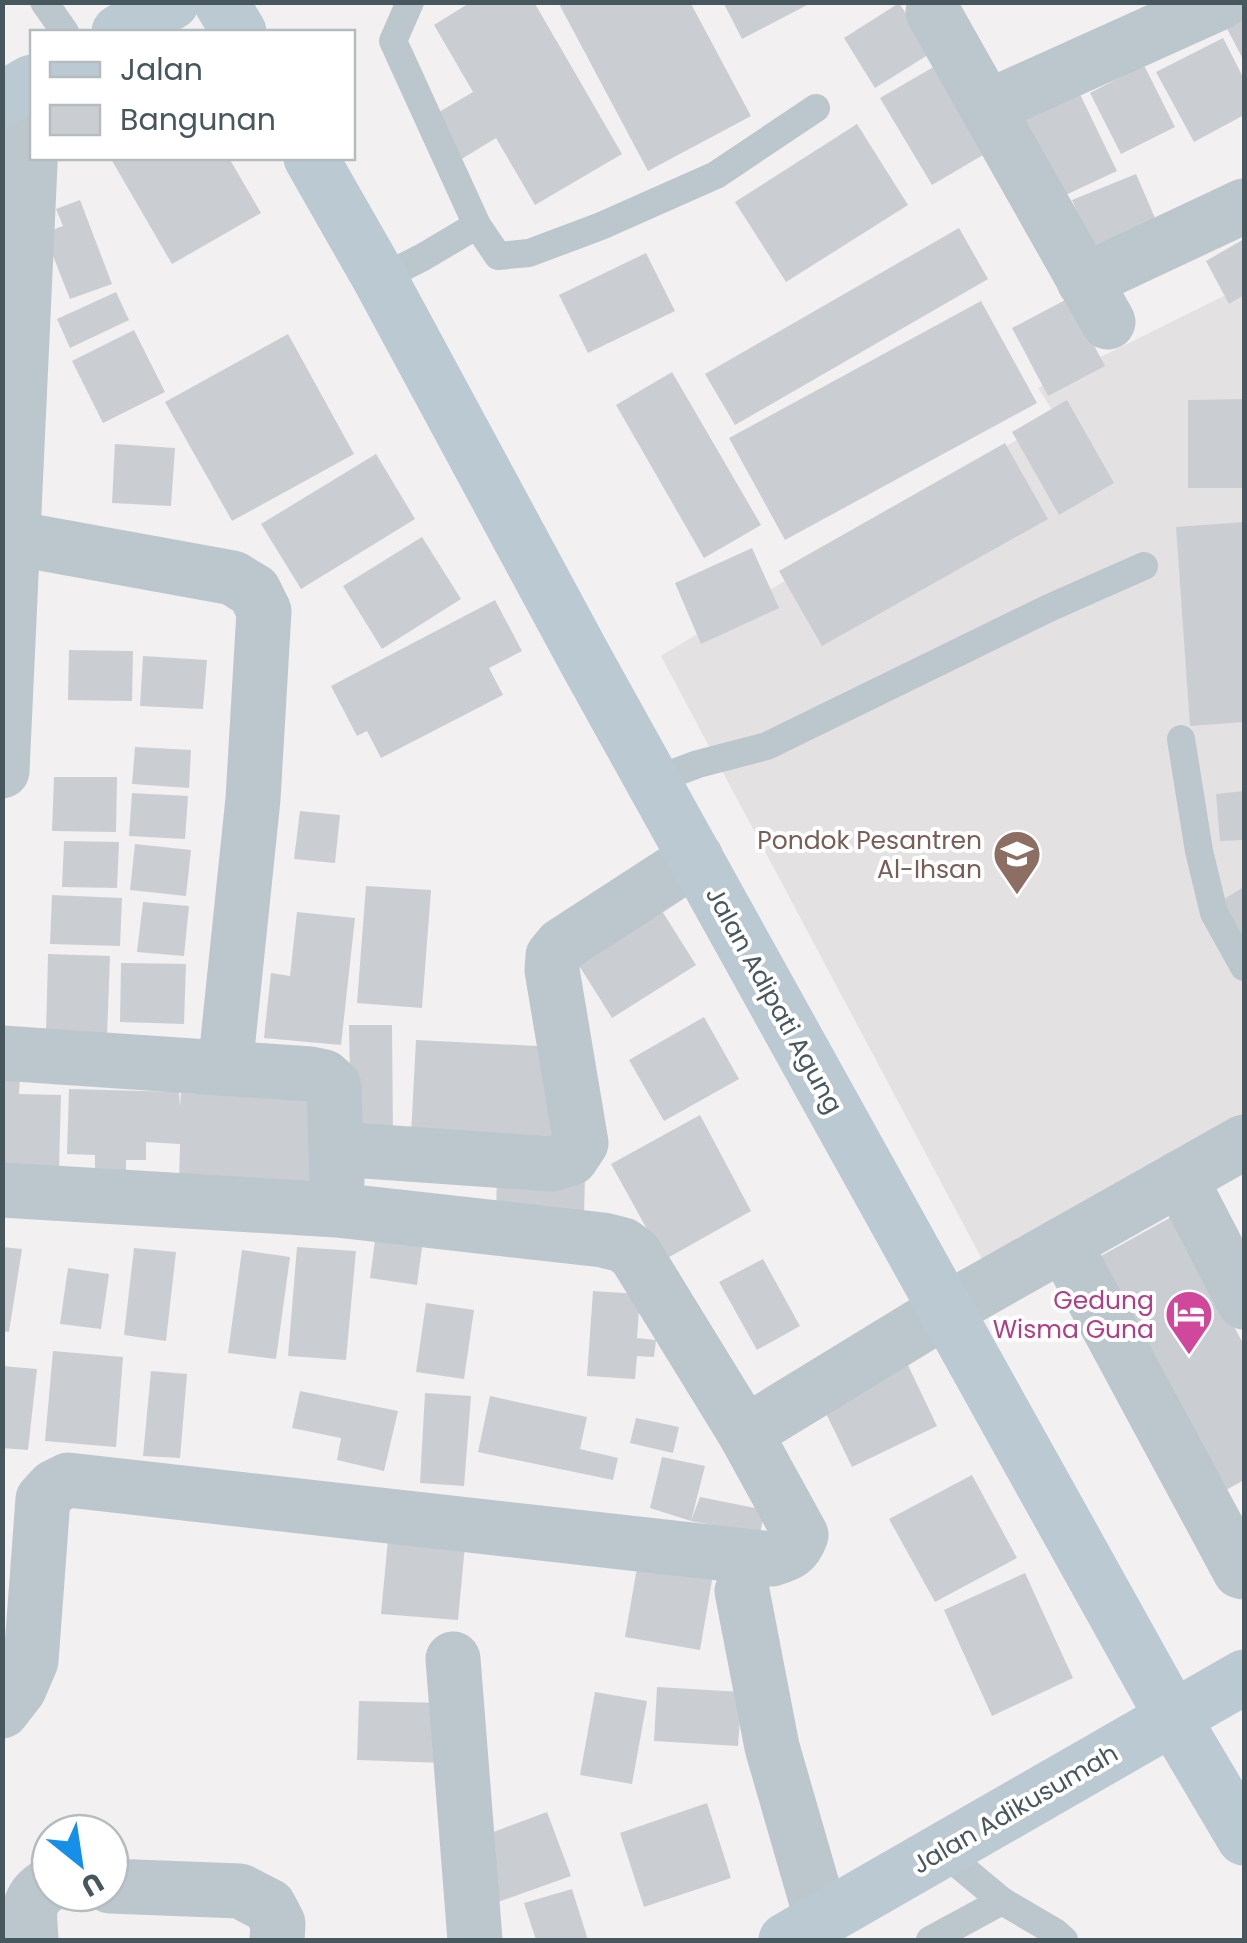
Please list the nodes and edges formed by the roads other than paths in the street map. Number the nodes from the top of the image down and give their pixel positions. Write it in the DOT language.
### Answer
graph roads {
  1 [pos="44,2"];
  2 [pos="172,2"];
  3 [pos="221,2"];
  4 [pos="410,2"];
  5 [pos="1221,2"];
  6 [pos="933,12"];
  7 [pos="64,30"];
  8 [pos="123,30"];
  9 [pos="238,30"];
  10 [pos="30,83"];
  11 [pos="2,99"];
  12 [pos="988,107"];
  13 [pos="816,108"];
  14 [pos="30,160"];
  15 [pos="312,160"];
  16 [pos="1244,206"];
  17 [pos="477,225"];
  18 [pos="380,279"];
  19 [pos="14,538"];
  20 [pos="1144,566"];
  21 [pos="1181,739"];
  22 [pos="2,771"];
  23 [pos="652,781"];
  24 [pos="696,858"];
  25 [pos="1244,966"];
  26 [pos="2,1053"];
  27 [pos="225,1068"];
  28 [pos="1244,1142"];
  29 [pos="337,1148"];
  30 [pos="1180,1178"];
  31 [pos="2,1190"];
  32 [pos="337,1210"];
  33 [pos="1064,1244"];
  34 [pos="1244,1302"];
  35 [pos="946,1310"];
  36 [pos="745,1433"];
  37 [pos="1244,1572"];
  38 [pos="742,1591"];
  39 [pos="452,1660"];
  40 [pos="1244,1677"];
  41 [pos="2,1711"];
  42 [pos="1173,1718"];
  43 [pos="1244,1838"];
  44 [pos="942,1850"];
  45 [pos="130,1887"];
  46 [pos="1002,1901"];
  47 [pos="30,1913"];
  48 [pos="804,1930"];
  49 [pos="31,1940"];
  50 [pos="277,1940"];
  51 [pos="476,1940"];
  52 [pos="930,1940"];
  53 [pos="1064,1940"];
  1 -- 7 [label="lane"];
  2 -- 8 [label="main road"];
  3 -- 9 [label="main road"];
  4 -- 17 [label="lane"];
  5 -- 12 [label="street"];
  6 -- 12 [label="street"];
  10 -- 11 [label="main road"];
  12 -- 16 [label="street"];
  13 -- 17 [label="lane"];
  14 -- 19 [label="street"];
  15 -- 18 [label="main road, Jalan Adipati Agung"];
  17 -- 18 [label="lane"];
  18 -- 23 [label="main road, Jalan Adipati Agung"];
  19 -- 22 [label="street"];
  19 -- 27 [label="street"];
  20 -- 23 [label="lane"];
  21 -- 25 [label="lane"];
  23 -- 24 [label="main road, Jalan Adipati Agung"];
  24 -- 29 [label="street"];
  24 -- 35 [label="main road, Jalan Adipati Agung"];
  26 -- 27 [label="street"];
  27 -- 29 [label="street"];
  28 -- 30 [label="street"];
  29 -- 32 [label="street"];
  30 -- 33 [label="street"];
  30 -- 34 [label="street"];
  31 -- 32 [label="street"];
  32 -- 36 [label="street"];
  33 -- 35 [label="street"];
  33 -- 37 [label="street"];
  35 -- 36 [label="street"];
  35 -- 42 [label="main road, Jalan Adipati Agung"];
  36 -- 41 [label="street"];
  38 -- 48 [label="street"];
  39 -- 51 [label="street"];
  40 -- 42 [label="main road, Jalan Adikusumah"];
  42 -- 43 [label="main road, Jalan Adipati Agung"];
  42 -- 44 [label="main road, Jalan Adikusumah"];
  44 -- 46 [label="lane"];
  44 -- 48 [label="main road, Jalan Adikusumah"];
  45 -- 50 [label="street"];
  46 -- 52 [label="lane"];
  46 -- 53 [label="lane"];
  47 -- 49 [label="street"];
}
